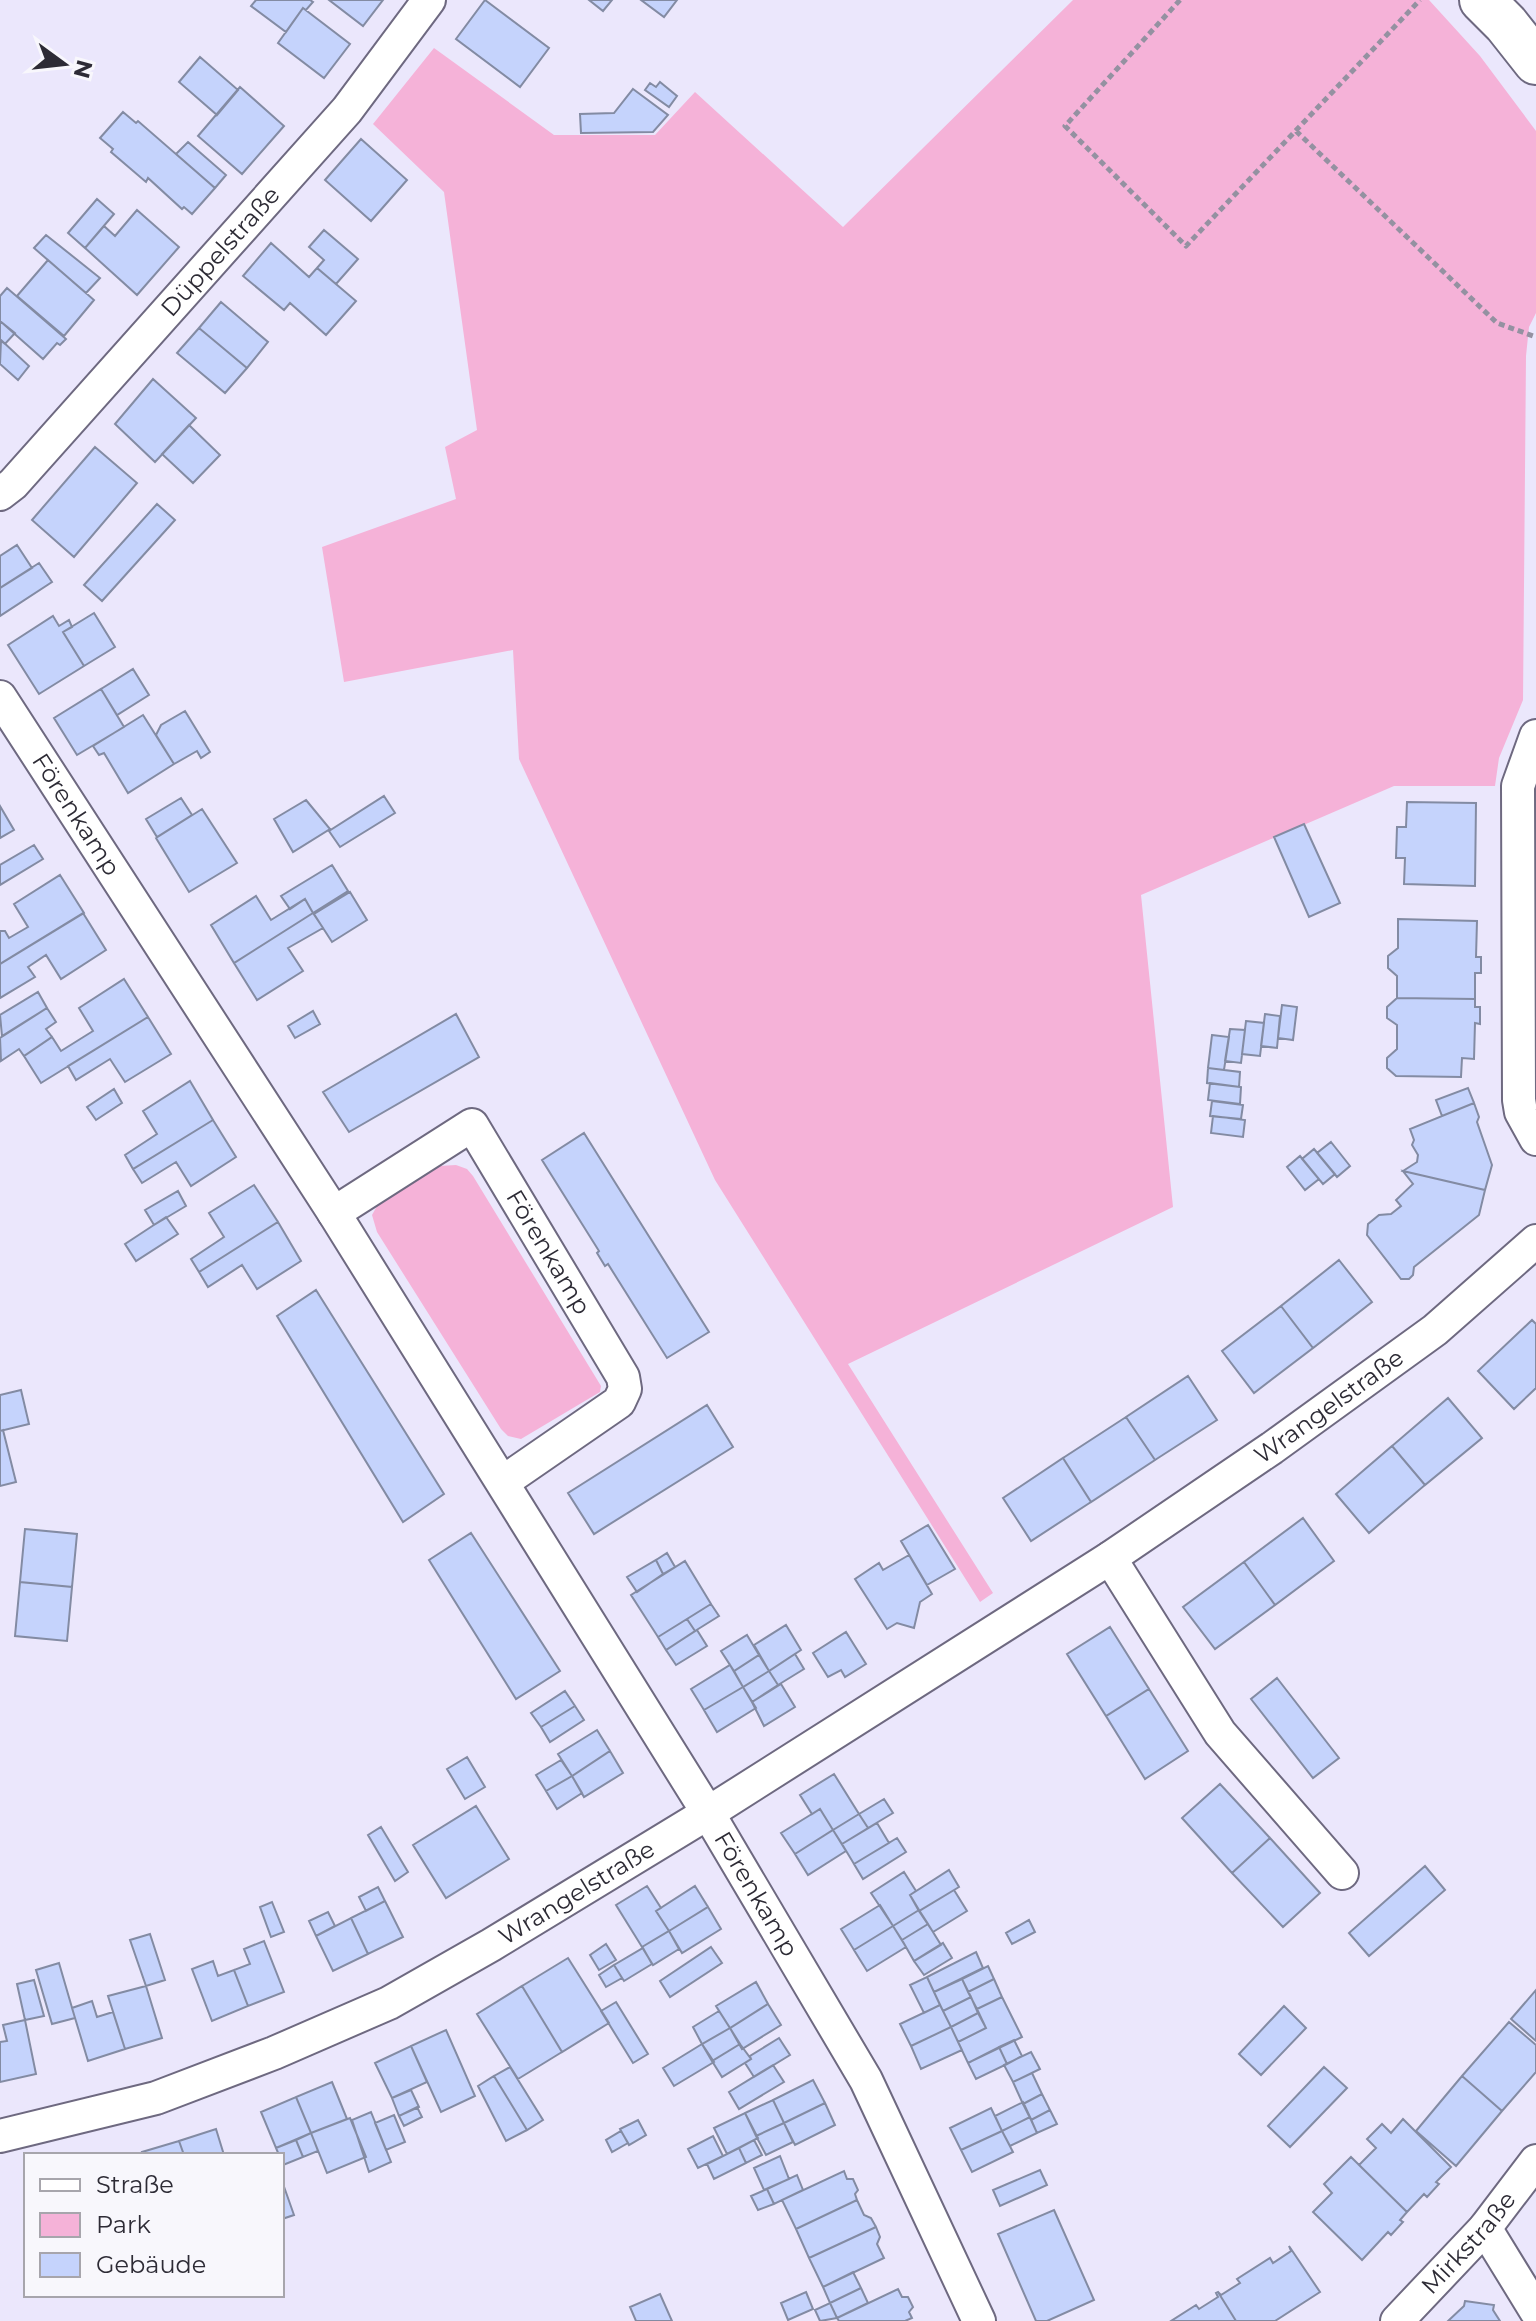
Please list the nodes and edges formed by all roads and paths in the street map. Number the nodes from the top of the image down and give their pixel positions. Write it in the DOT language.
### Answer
graph roads {
  1 [pos="429,0"];
  2 [pos="1180,0"];
  3 [pos="1420,0"];
  4 [pos="1482,0"];
  5 [pos="1536,62"];
  6 [pos="1296,131"];
  7 [pos="1536,337"];
  8 [pos="0,494"];
  9 [pos="0,697"];
  10 [pos="1536,736"];
  11 [pos="1536,1139"];
  12 [pos="334,1213"];
  13 [pos="1536,1241"];
  14 [pos="503,1482"];
  15 [pos="1110,1558"];
  16 [pos="708,1813"];
  17 [pos="1342,1873"];
  18 [pos="0,2136"];
  19 [pos="1536,2161"];
  20 [pos="1485,2228"];
  21 [pos="1536,2311"];
  22 [pos="979,2321"];
  23 [pos="1397,2321"];
  1 -- 8 [label="street, Düppelstraße"];
  2 -- 6 [label="path"];
  3 -- 6 [label="path"];
  4 -- 5 [label="main road"];
  6 -- 7 [label="path"];
  9 -- 12 [label="street, Förenkamp"];
  10 -- 11 [label="street"];
  12 -- 14 [label="street, Förenkamp"];
  12 -- 14 [label="street, Förenkamp"];
  13 -- 15 [label="street, Wrangelstraße"];
  14 -- 16 [label="street, Förenkamp"];
  15 -- 16 [label="street, Wrangelstraße"];
  15 -- 17 [label="street"];
  16 -- 18 [label="street, Wrangelstraße"];
  16 -- 22 [label="street, Förenkamp"];
  19 -- 20 [label="street, Mirkstraße"];
  20 -- 21 [label="street"];
  20 -- 23 [label="street, Mirkstraße"];
}
